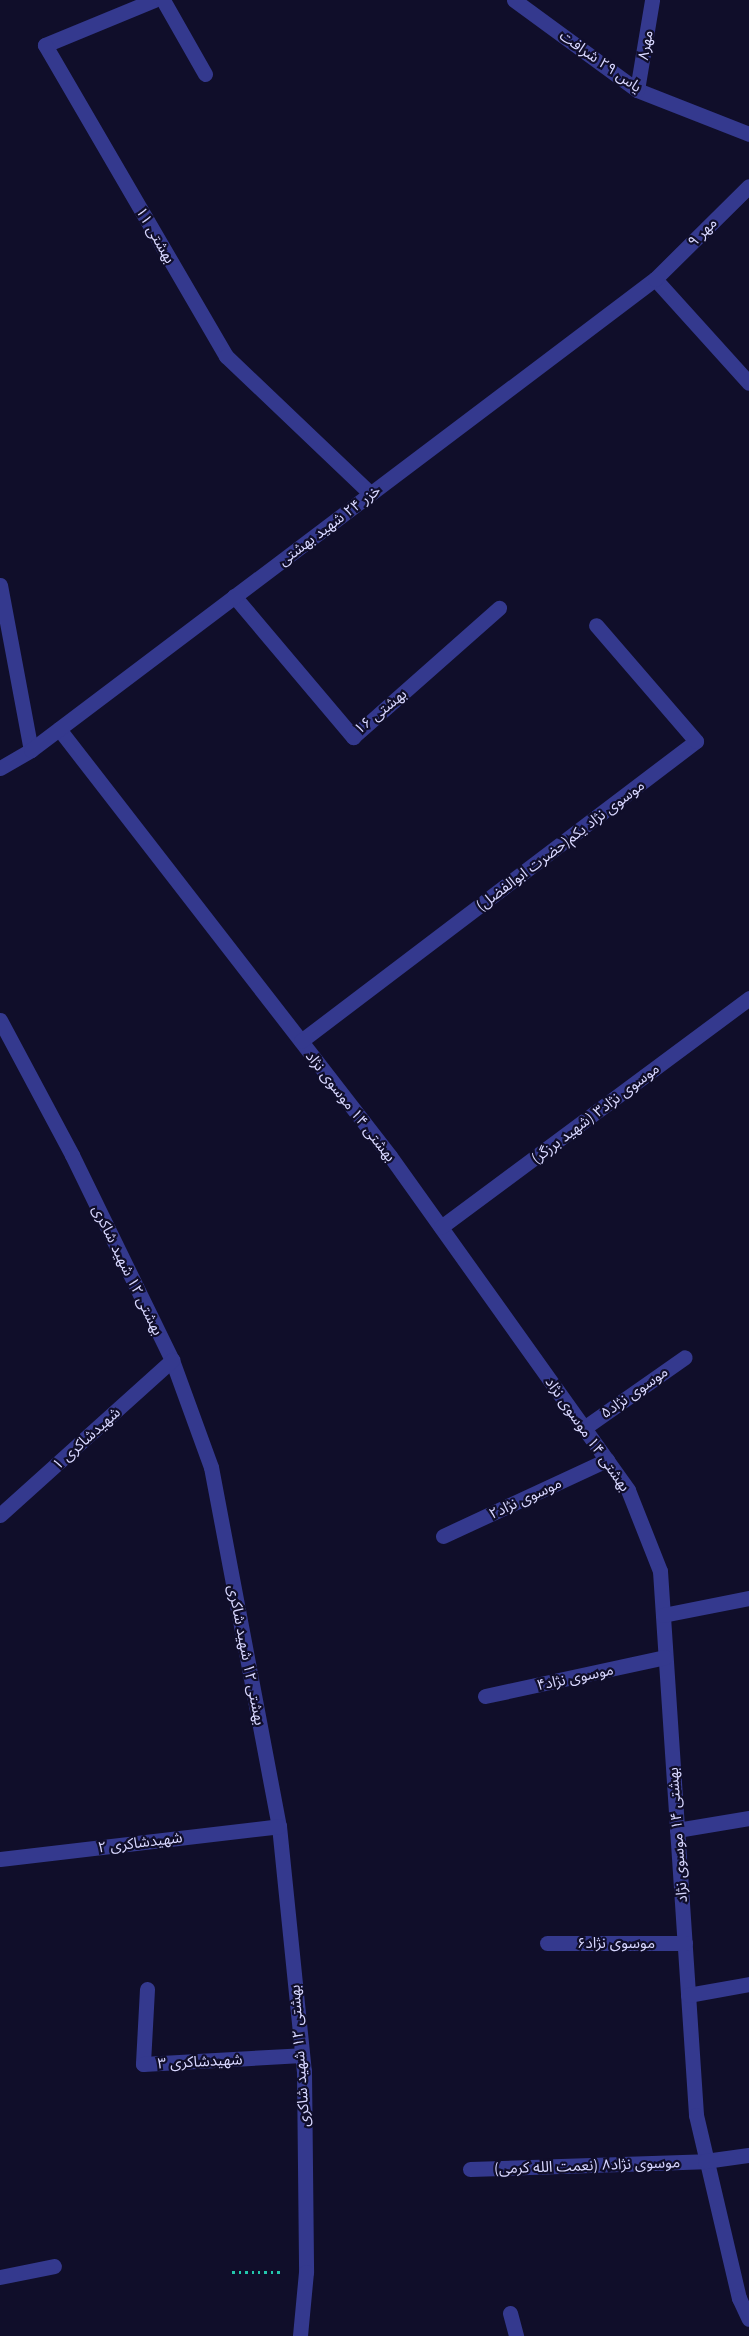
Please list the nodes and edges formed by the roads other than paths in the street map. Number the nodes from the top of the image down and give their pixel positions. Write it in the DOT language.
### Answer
graph roads {
  1 [pos="154,0"];
  2 [pos="163,0"];
  3 [pos="514,0"];
  4 [pos="652,0"];
  5 [pos="205,74"];
  6 [pos="637,90"];
  7 [pos="749,134"];
  8 [pos="749,186"];
  9 [pos="655,279"];
  10 [pos="749,383"];
  11 [pos="370,493"];
  12 [pos="0,585"];
  13 [pos="234,596"];
  14 [pos="498,608"];
  15 [pos="596,625"];
  16 [pos="58,729"];
  17 [pos="31,750"];
  18 [pos="0,768"];
  19 [pos="749,998"];
  20 [pos="0,1020"];
  21 [pos="301,1040"];
  22 [pos="441,1227"];
  23 [pos="685,1357"];
  24 [pos="172,1360"];
  25 [pos="584,1428"];
  26 [pos="607,1460"];
  27 [pos="0,1515"];
  28 [pos="443,1536"];
  29 [pos="749,1598"];
  30 [pos="662,1614"];
  31 [pos="666,1657"];
  32 [pos="485,1696"];
  33 [pos="749,1818"];
  34 [pos="280,1826"];
  35 [pos="677,1830"];
  36 [pos="0,1859"];
  37 [pos="547,1943"];
  38 [pos="684,1943"];
  39 [pos="749,1984"];
  40 [pos="147,1989"];
  41 [pos="688,1995"];
  42 [pos="302,2055"];
  43 [pos="749,2155"];
  44 [pos="705,2162"];
  45 [pos="470,2169"];
  46 [pos="54,2266"];
  47 [pos="0,2277"];
  48 [pos="510,2313"];
  49 [pos="749,2319"];
  50 [pos="300,2336"];
  51 [pos="516,2336"];
  1 -- 11 [label="street, بهشتی ۱۱"];
  2 -- 5 [label="street"];
  3 -- 6 [label="street, یاس ۲۹ شرافت"];
  4 -- 6 [label="street, مهر۸"];
  6 -- 7 [label="street, یاس ۲۹ شرافت"];
  8 -- 9 [label="street, مهر ۹"];
  9 -- 10 [label="street"];
  9 -- 11 [label="street, خزر ۲۴ شهید بهشتی"];
  11 -- 13 [label="street, خزر ۲۴ شهید بهشتی"];
  12 -- 17 [label="street"];
  13 -- 14 [label="street, بهشتی ۱۶"];
  13 -- 16 [label="street, خزر ۲۴ شهید بهشتی"];
  15 -- 21 [label="street, موسوی نژاد یکم(حضرت ابوالفضل)"];
  16 -- 17 [label="street, خزر ۲۴ شهید بهشتی"];
  16 -- 21 [label="street, بهشتی ۱۴ موسوی نژاد"];
  17 -- 18 [label="street, خزر ۲۴ شهید بهشتی"];
  19 -- 22 [label="street, موسوی نژاد۳ (شهید برزگر)"];
  20 -- 24 [label="street, بهشتی ۱۲ شهید شاکری"];
  21 -- 22 [label="street, بهشتی ۱۴ موسوی نژاد"];
  22 -- 25 [label="street, بهشتی ۱۴ موسوی نژاد"];
  23 -- 25 [label="street, موسوی نژاد۵"];
  24 -- 27 [label="street, شهیدشاکری ۱"];
  24 -- 34 [label="street, بهشتی ۱۲ شهید شاکری"];
  25 -- 26 [label="street, بهشتی ۱۴ موسوی نژاد"];
  26 -- 28 [label="street, موسوی نژاد۲"];
  26 -- 30 [label="street, بهشتی ۱۴ موسوی نژاد"];
  29 -- 30 [label="street"];
  30 -- 31 [label="street, بهشتی ۱۴ موسوی نژاد"];
  31 -- 32 [label="street, موسوی نژاد۴"];
  31 -- 35 [label="street, بهشتی ۱۴ موسوی نژاد"];
  33 -- 35 [label="street"];
  34 -- 36 [label="street, شهیدشاکری ۲"];
  34 -- 42 [label="street, بهشتی ۱۲ شهید شاکری"];
  35 -- 38 [label="street, بهشتی ۱۴ موسوی نژاد"];
  37 -- 38 [label="street, موسوی نژاد۶"];
  38 -- 41 [label="street, بهشتی ۱۴ موسوی نژاد"];
  39 -- 41 [label="street"];
  40 -- 42 [label="street, شهیدشاکری ۳"];
  41 -- 44 [label="street, بهشتی ۱۴ موسوی نژاد"];
  42 -- 50 [label="street, بهشتی ۱۲ شهید شاکری"];
  43 -- 44 [label="street, موسوی نژاد۸ (نعمت الله کرمی)"];
  44 -- 45 [label="street, موسوی نژاد۸ (نعمت الله کرمی)"];
  44 -- 49 [label="street, بهشتی ۱۴ موسوی نژاد"];
  46 -- 47 [label="street"];
  48 -- 51 [label="street"];
}
